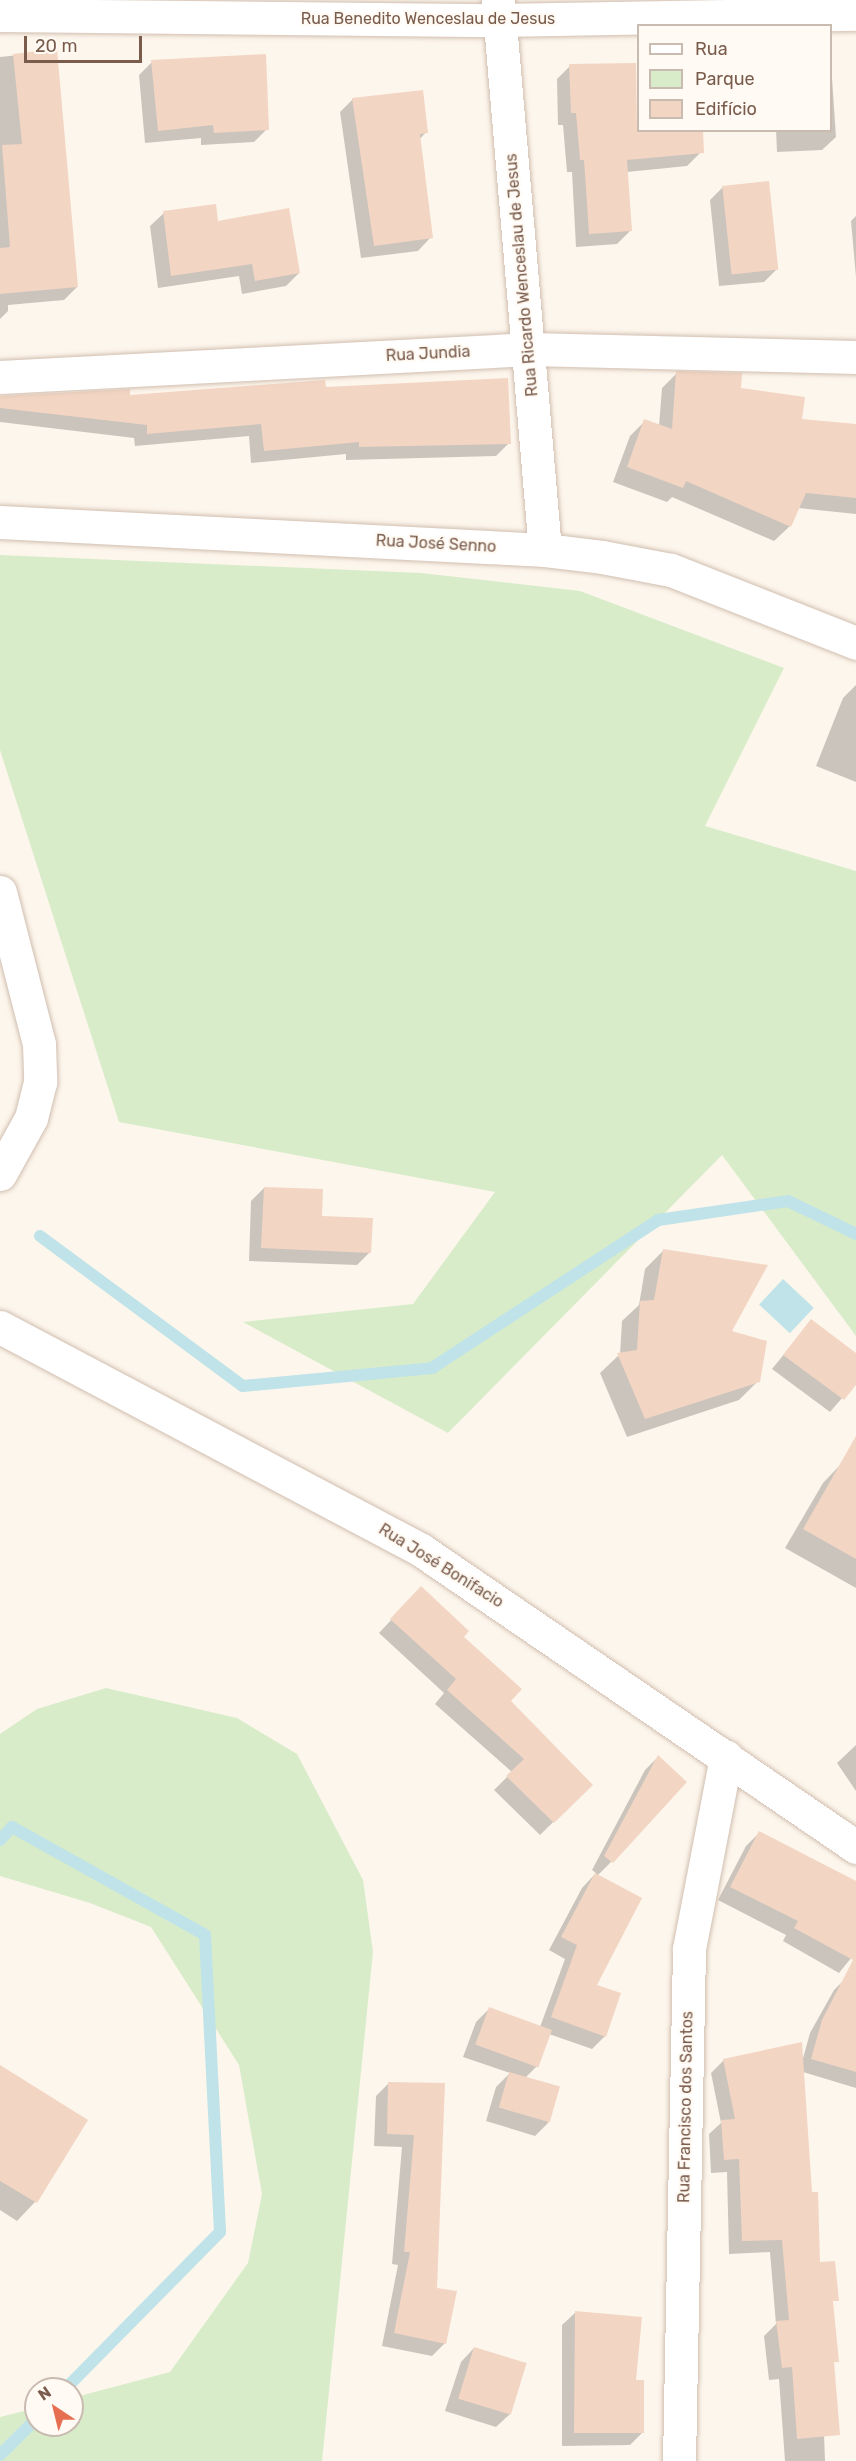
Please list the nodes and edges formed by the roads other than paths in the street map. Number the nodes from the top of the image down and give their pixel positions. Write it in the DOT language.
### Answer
graph roads {
  1 [pos="498,10"];
  2 [pos="856,14"];
  3 [pos="0,15"];
  4 [pos="530,349"];
  5 [pos="856,357"];
  6 [pos="0,376"];
  7 [pos="0,522"];
  8 [pos="544,550"];
  9 [pos="856,643"];
  10 [pos="0,892"];
  11 [pos="0,1174"];
  12 [pos="0,1328"];
  13 [pos="726,1757"];
  14 [pos="856,1848"];
  15 [pos="679,2461"];
  1 -- 2 [label="street, Rua Benedito Wenceslau de Jesus"];
  1 -- 3 [label="street, Rua Benedito Wenceslau de Jesus"];
  1 -- 4 [label="street, Rua Ricardo Wenceslau de Jesus"];
  4 -- 5 [label="street, Rua Jundia"];
  4 -- 6 [label="street, Rua Jundia"];
  4 -- 8 [label="street, Rua Ricardo Wenceslau de Jesus"];
  7 -- 8 [label="street, Rua José Senno"];
  8 -- 9 [label="street, Rua José Senno"];
  10 -- 11 [label="street"];
  12 -- 13 [label="street, Rua José Bonifacio"];
  13 -- 14 [label="street, Rua José Bonifacio"];
  13 -- 15 [label="street, Rua Francisco dos Santos"];
}
